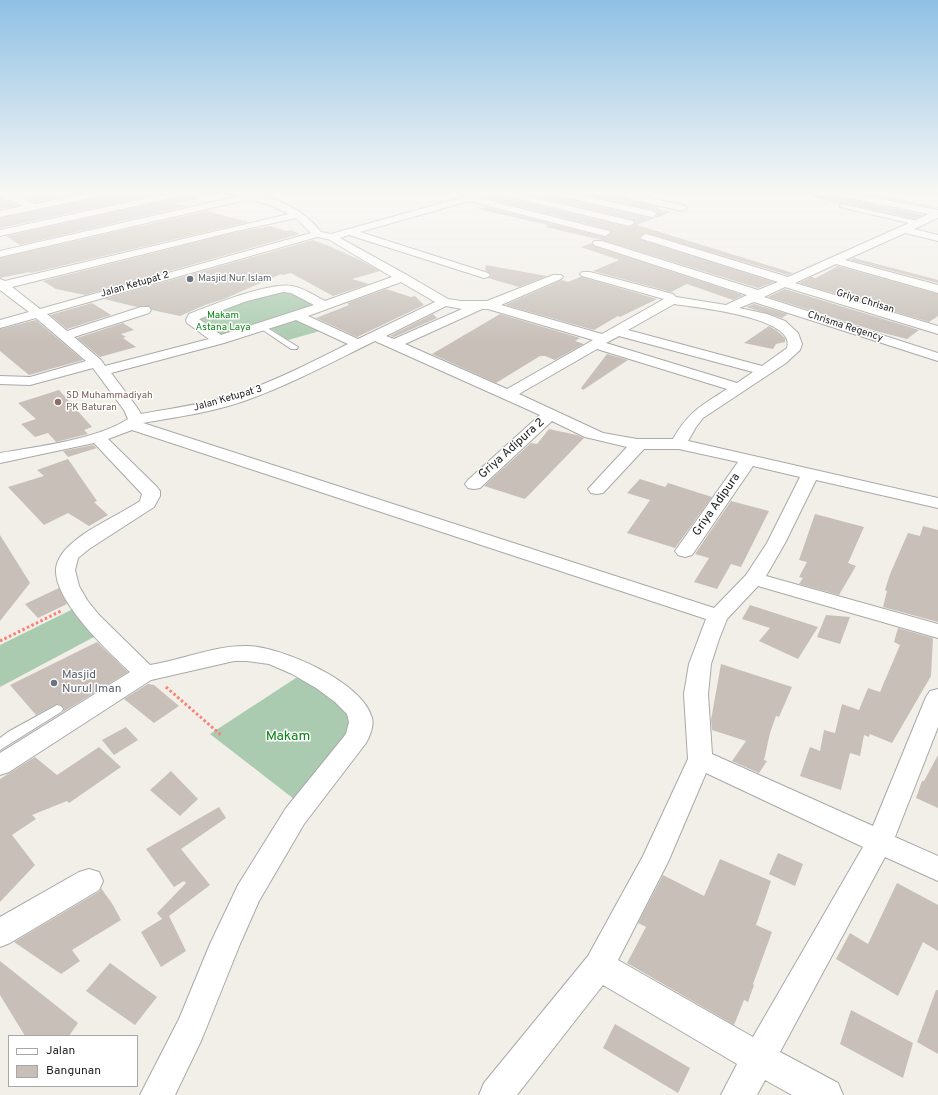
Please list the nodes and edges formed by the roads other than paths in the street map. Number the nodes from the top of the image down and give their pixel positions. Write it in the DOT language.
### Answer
graph roads {
  1 [pos="50,242"];
  2 [pos="178,242"];
  3 [pos="263,242"];
  4 [pos="286,242"];
  5 [pos="338,242"];
  6 [pos="381,242"];
  7 [pos="662,242"];
  8 [pos="874,242"];
  9 [pos="598,243"];
  10 [pos="271,246"];
  11 [pos="0,254"];
  12 [pos="834,260"];
  13 [pos="586,274"];
  14 [pos="484,275"];
  15 [pos="557,276"];
  16 [pos="403,278"];
  17 [pos="787,281"];
  18 [pos="1,285"];
  19 [pos="938,289"];
  20 [pos="754,296"];
  21 [pos="672,300"];
  22 [pos="444,302"];
  23 [pos="485,305"];
  24 [pos="325,306"];
  25 [pos="727,309"];
  26 [pos="145,310"];
  27 [pos="38,313"];
  28 [pos="297,316"];
  29 [pos="0,324"];
  30 [pos="938,324"];
  31 [pos="262,327"];
  32 [pos="938,330"];
  33 [pos="617,331"];
  34 [pos="64,336"];
  35 [pos="376,336"];
  36 [pos="219,340"];
  37 [pos="599,341"];
  38 [pos="359,344"];
  39 [pos="394,344"];
  40 [pos="294,347"];
  41 [pos="938,357"];
  42 [pos="99,367"];
  43 [pos="763,371"];
  44 [pos="0,380"];
  45 [pos="738,388"];
  46 [pos="508,395"];
  47 [pos="550,414"];
  48 [pos="134,423"];
  49 [pos="97,437"];
  50 [pos="639,444"];
  51 [pos="679,444"];
  52 [pos="0,458"];
  53 [pos="749,459"];
  54 [pos="810,474"];
  55 [pos="474,484"];
  56 [pos="597,489"];
  57 [pos="938,503"];
  58 [pos="685,551"];
  59 [pos="754,579"];
  60 [pos="718,616"];
  61 [pos="938,631"];
  62 [pos="147,673"];
  63 [pos="938,697"];
  64 [pos="57,709"];
  65 [pos="0,746"];
  66 [pos="700,759"];
  67 [pos="0,765"];
  68 [pos="880,841"];
  69 [pos="938,869"];
  70 [pos="88,881"];
  71 [pos="0,933"];
  72 [pos="599,966"];
  73 [pos="759,1060"];
  74 [pos="157,1095"];
  75 [pos="496,1095"];
  76 [pos="738,1095"];
  77 [pos="826,1095"];
  1 -- 11 [label="street"];
  2 -- 18 [label="street"];
  3 -- 10 [label="street"];
  4 -- 10 [label="street, Jalan Ketupat 2"];
  5 -- 16 [label="street"];
  6 -- 14 [label="street"];
  7 -- 17 [label="street"];
  8 -- 12 [label="street"];
  9 -- 20 [label="street, Chrisma Regency"];
  10 -- 27 [label="street, Jalan Ketupat 2"];
  12 -- 17 [label="street"];
  12 -- 19 [label="street"];
  13 -- 21 [label="street"];
  15 -- 23 [label="street"];
  16 -- 22 [label="street"];
  16 -- 24 [label="street"];
  17 -- 20 [label="street"];
  17 -- 30 [label="street, Griya Chrisan"];
  17 -- 32 [label="street"];
  18 -- 27 [label="street"];
  20 -- 25 [label="street"];
  20 -- 41 [label="street, Chrisma Regency"];
  21 -- 25 [label="street"];
  21 -- 33 [label="street"];
  22 -- 23 [label="street"];
  22 -- 35 [label="street, Jalan Ketupat 3"];
  23 -- 37 [label="street"];
  23 -- 39 [label="street"];
  24 -- 28 [label="street"];
  24 -- 36 [label="street"];
  25 -- 43 [label="street"];
  26 -- 34 [label="street"];
  27 -- 29 [label="street, Jalan Ketupat 2"];
  27 -- 34 [label="street"];
  28 -- 31 [label="street"];
  28 -- 38 [label="street"];
  31 -- 36 [label="street"];
  31 -- 40 [label="lane"];
  33 -- 37 [label="street"];
  33 -- 43 [label="street"];
  34 -- 42 [label="street"];
  35 -- 38 [label="street, Jalan Ketupat 3"];
  35 -- 39 [label="street"];
  36 -- 42 [label="street"];
  37 -- 45 [label="street"];
  37 -- 46 [label="street"];
  38 -- 48 [label="street, Jalan Ketupat 3"];
  39 -- 46 [label="street"];
  42 -- 44 [label="street"];
  42 -- 48 [label="street"];
  43 -- 45 [label="street"];
  45 -- 51 [label="street"];
  46 -- 47 [label="street"];
  47 -- 50 [label="street"];
  47 -- 55 [label="street, Griya Adipura 2"];
  48 -- 49 [label="street, Jalan Ketupat 3"];
  48 -- 60 [label="street"];
  49 -- 52 [label="street, Jalan Ketupat 3"];
  49 -- 62 [label="street"];
  50 -- 51 [label="street"];
  50 -- 56 [label="street"];
  51 -- 53 [label="street"];
  53 -- 54 [label="street"];
  53 -- 58 [label="street, Griya Adipura"];
  54 -- 57 [label="street"];
  54 -- 59 [label="street"];
  59 -- 60 [label="street"];
  59 -- 61 [label="street"];
  60 -- 66 [label="street"];
  62 -- 67 [label="street"];
  62 -- 74 [label="street"];
  63 -- 68 [label="street"];
  64 -- 65 [label="lane"];
  66 -- 68 [label="street"];
  66 -- 72 [label="street"];
  68 -- 69 [label="street"];
  68 -- 73 [label="street"];
  70 -- 71 [label="street"];
  72 -- 73 [label="street"];
  72 -- 75 [label="street"];
  73 -- 76 [label="street"];
  73 -- 77 [label="street"];
}
